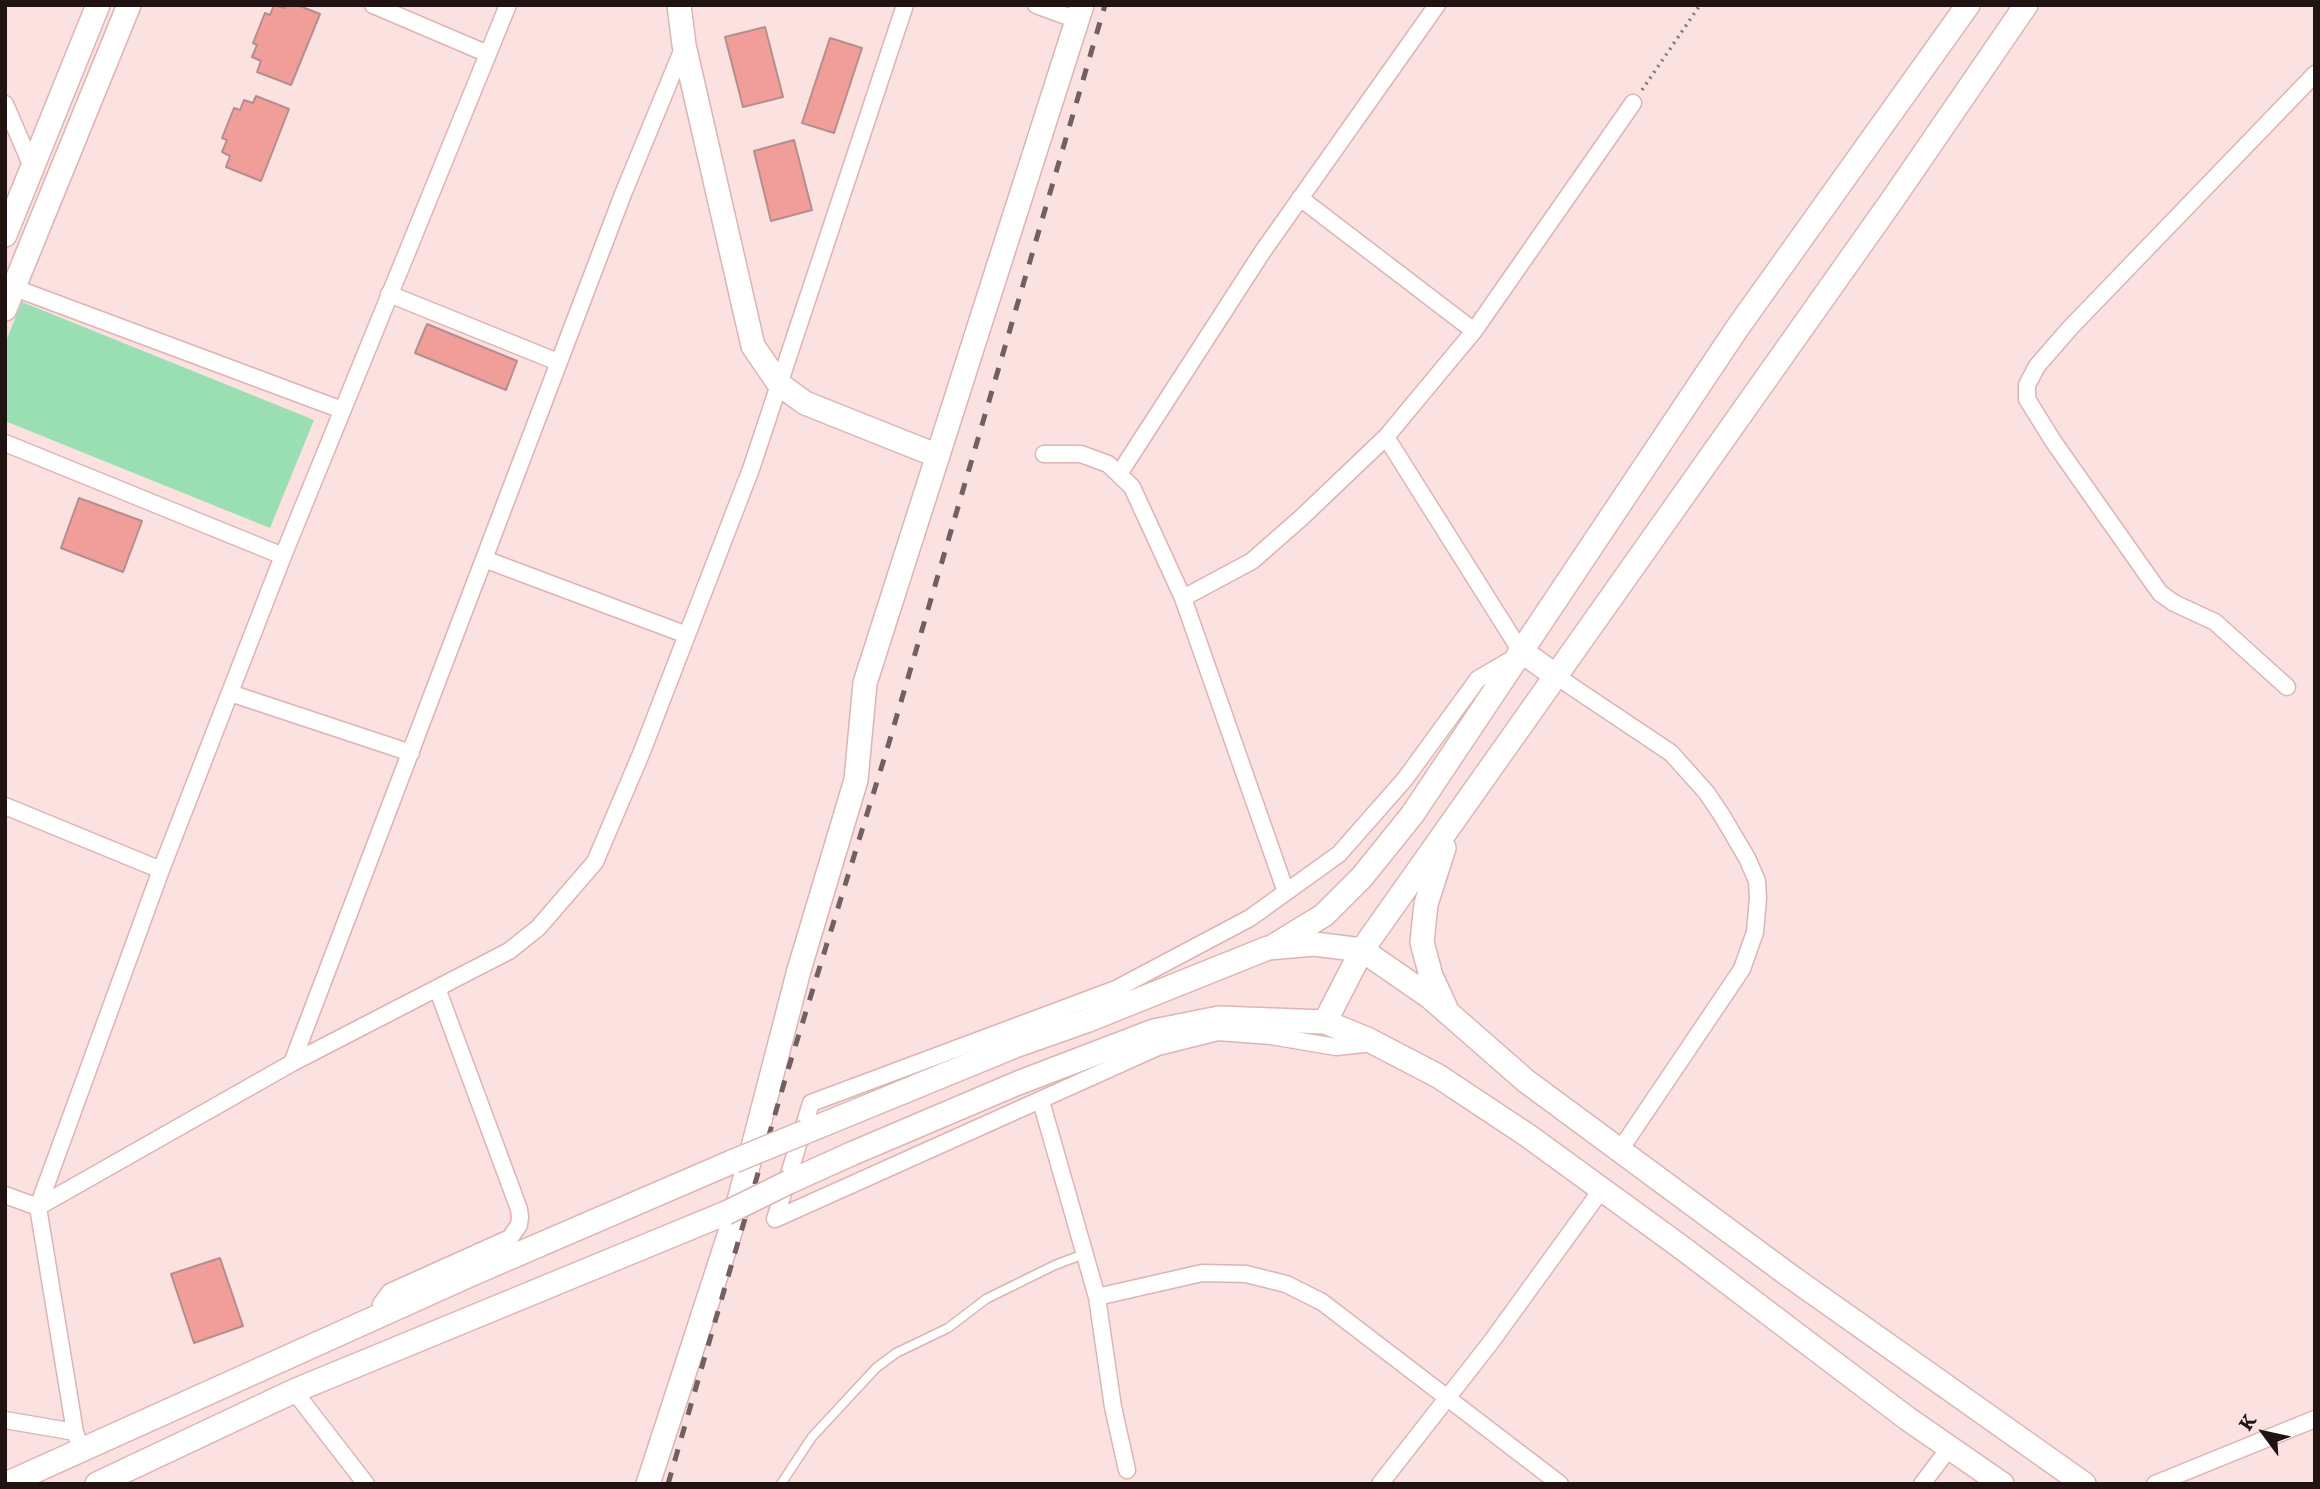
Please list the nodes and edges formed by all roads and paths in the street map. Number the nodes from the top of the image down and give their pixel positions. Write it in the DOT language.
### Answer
graph roads {
  1 [pos="98,5"];
  2 [pos="129,5"];
  3 [pos="373,5"];
  4 [pos="508,5"];
  5 [pos="679,5"];
  6 [pos="905,5"];
  7 [pos="1036,5"];
  8 [pos="1437,5"];
  9 [pos="1700,5"];
  10 [pos="1968,5"];
  11 [pos="2026,5"];
  12 [pos="1080,13"];
  13 [pos="684,45"];
  14 [pos="488,54"];
  15 [pos="2315,74"];
  16 [pos="1633,103"];
  17 [pos="5,104"];
  18 [pos="33,169"];
  19 [pos="1300,198"];
  20 [pos="5,235"];
  21 [pos="15,288"];
  22 [pos="389,294"];
  23 [pos="5,309"];
  24 [pos="1474,331"];
  25 [pos="558,362"];
  26 [pos="779,384"];
  27 [pos="342,410"];
  28 [pos="1386,436"];
  29 [pos="5,443"];
  30 [pos="1044,454"];
  31 [pos="938,456"];
  32 [pos="1119,474"];
  33 [pos="283,556"];
  34 [pos="484,559"];
  35 [pos="1183,598"];
  36 [pos="687,635"];
  37 [pos="1518,654"];
  38 [pos="1556,677"];
  39 [pos="2287,687"];
  40 [pos="230,693"];
  41 [pos="411,753"];
  42 [pos="5,806"];
  43 [pos="1457,816"];
  44 [pos="161,870"];
  45 [pos="1286,892"];
  46 [pos="1268,948"];
  47 [pos="1362,950"];
  48 [pos="437,988"];
  49 [pos="1447,1012"];
  50 [pos="1325,1022"];
  51 [pos="1374,1042"];
  52 [pos="292,1063"];
  53 [pos="1041,1101"];
  54 [pos="1620,1150"];
  55 [pos="1602,1189"];
  56 [pos="5,1195"];
  57 [pos="38,1207"];
  58 [pos="1084,1254"];
  59 [pos="1097,1297"];
  60 [pos="381,1315"];
  61 [pos="294,1391"];
  62 [pos="1448,1397"];
  63 [pos="2315,1419"];
  64 [pos="5,1420"];
  65 [pos="78,1441"];
  66 [pos="1950,1447"];
  67 [pos="1127,1470"];
  68 [pos="6,1484"];
  69 [pos="97,1484"];
  70 [pos="366,1484"];
  71 [pos="648,1484"];
  72 [pos="781,1484"];
  73 [pos="1380,1484"];
  74 [pos="1560,1484"];
  75 [pos="1922,1484"];
  76 [pos="2002,1484"];
  77 [pos="2084,1484"];
  78 [pos="2155,1484"];
  1 -- 18 [label="main road"];
  2 -- 21 [label="main road"];
  3 -- 14 [label="street"];
  4 -- 14 [label="street"];
  5 -- 13 [label="main road"];
  6 -- 26 [label="street"];
  7 -- 12 [label="street"];
  8 -- 19 [label="street"];
  9 -- 16 [label="path"];
  10 -- 37 [label="main road"];
  11 -- 38 [label="main road"];
  12 -- 31 [label="main road"];
  13 -- 25 [label="street"];
  13 -- 26 [label="main road"];
  14 -- 22 [label="street"];
  15 -- 39 [label="street"];
  16 -- 24 [label="street"];
  17 -- 18 [label="street"];
  18 -- 20 [label="main road"];
  19 -- 24 [label="street"];
  19 -- 32 [label="street"];
  21 -- 23 [label="main road"];
  21 -- 27 [label="street"];
  22 -- 25 [label="street"];
  22 -- 27 [label="street"];
  24 -- 28 [label="street"];
  25 -- 34 [label="street"];
  26 -- 31 [label="main road"];
  26 -- 36 [label="street"];
  27 -- 33 [label="street"];
  28 -- 35 [label="street"];
  28 -- 37 [label="street"];
  29 -- 33 [label="street"];
  30 -- 32 [label="street"];
  31 -- 71 [label="main road"];
  32 -- 35 [label="street"];
  33 -- 40 [label="street"];
  34 -- 36 [label="street"];
  34 -- 41 [label="street"];
  35 -- 45 [label="street"];
  36 -- 48 [label="street"];
  37 -- 38 [label="main road"];
  37 -- 45 [label="street"];
  37 -- 46 [label="main road"];
  38 -- 43 [label="main road"];
  38 -- 54 [label="street"];
  40 -- 41 [label="street"];
  40 -- 44 [label="street"];
  41 -- 52 [label="street"];
  42 -- 44 [label="street"];
  43 -- 47 [label="main road"];
  43 -- 49 [label="main road"];
  44 -- 57 [label="street"];
  45 -- 53 [label="street"];
  46 -- 47 [label="main road"];
  46 -- 60 [label="main road, bridge"];
  47 -- 49 [label="main road"];
  47 -- 50 [label="main road"];
  48 -- 52 [label="street"];
  48 -- 60 [label="street"];
  49 -- 54 [label="main road"];
  50 -- 51 [label="main road"];
  50 -- 61 [label="main road, bridge"];
  51 -- 53 [label="street"];
  51 -- 55 [label="main road"];
  52 -- 57 [label="street"];
  53 -- 58 [label="street"];
  54 -- 77 [label="main road"];
  55 -- 62 [label="street"];
  55 -- 66 [label="main road"];
  56 -- 57 [label="street"];
  57 -- 65 [label="street"];
  58 -- 59 [label="street"];
  58 -- 72 [label="lane"];
  59 -- 62 [label="street"];
  59 -- 67 [label="street"];
  60 -- 65 [label="main road"];
  61 -- 69 [label="main road"];
  61 -- 70 [label="street"];
  62 -- 73 [label="street"];
  62 -- 74 [label="street"];
  63 -- 78 [label="street"];
  64 -- 65 [label="street"];
  65 -- 68 [label="main road"];
  66 -- 75 [label="street"];
  66 -- 76 [label="main road"];
}
